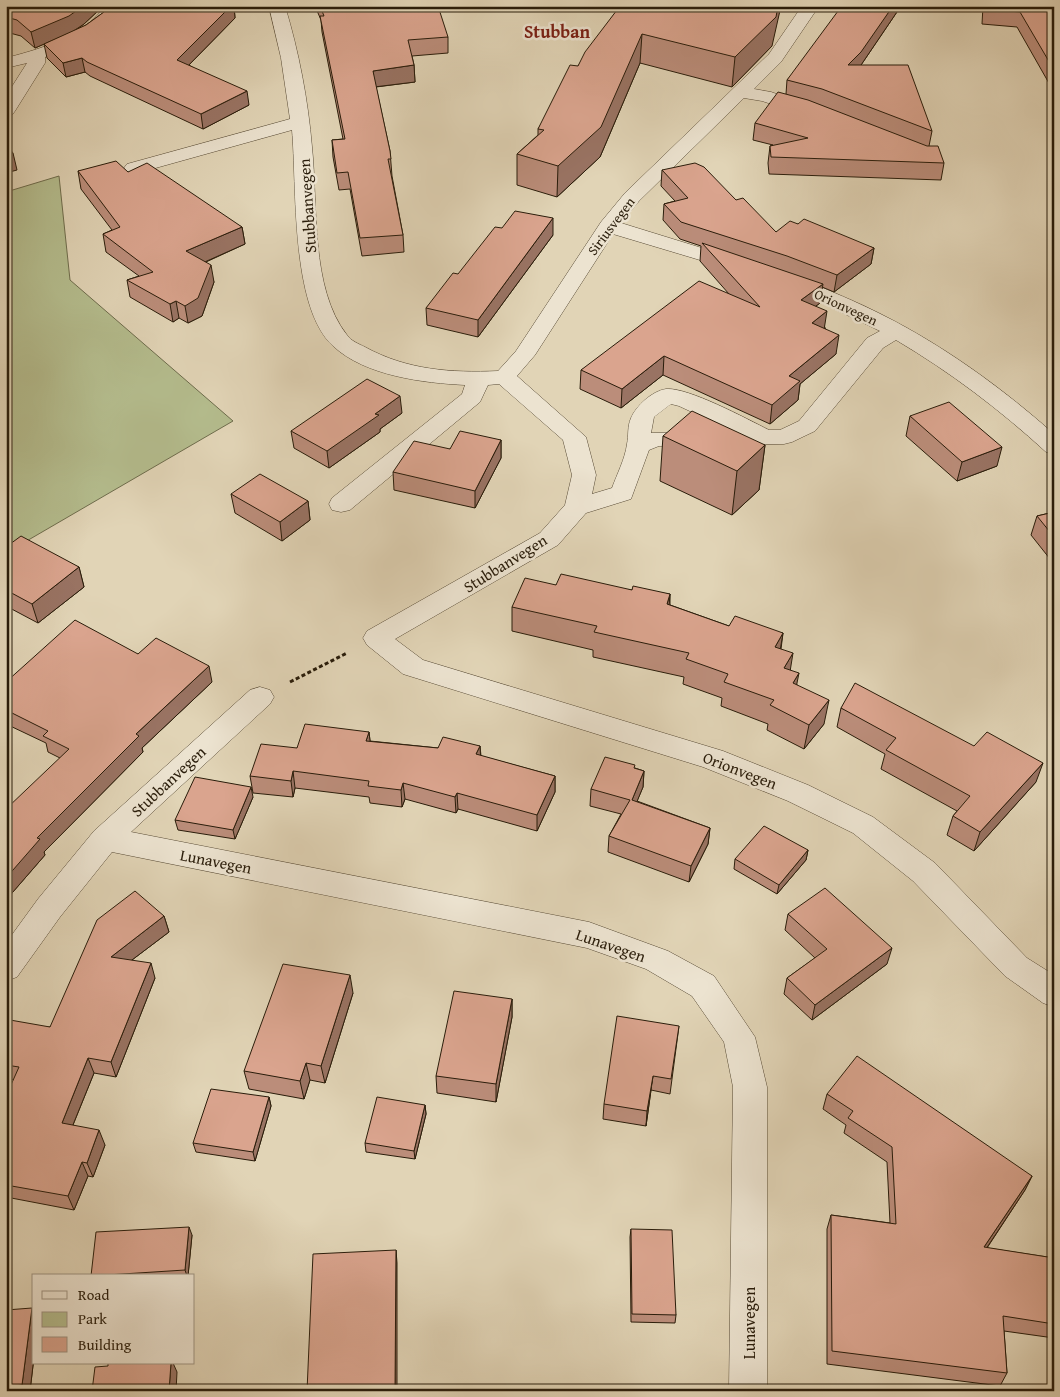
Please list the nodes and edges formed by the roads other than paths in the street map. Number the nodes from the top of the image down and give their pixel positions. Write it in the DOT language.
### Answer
graph roads {
  1 [pos="112,6"];
  2 [pos="277,6"];
  3 [pos="811,6"];
  4 [pos="37,55"];
  5 [pos="6,62"];
  6 [pos="740,92"];
  7 [pos="6,110"];
  8 [pos="822,116"];
  9 [pos="299,122"];
  10 [pos="134,168"];
  11 [pos="608,226"];
  12 [pos="895,331"];
  13 [pos="504,377"];
  14 [pos="479,379"];
  15 [pos="767,438"];
  16 [pos="639,444"];
  17 [pos="1054,446"];
  18 [pos="340,504"];
  19 [pos="577,507"];
  20 [pos="376,638"];
  21 [pos="260,696"];
  22 [pos="104,839"];
  23 [pos="6,968"];
  24 [pos="1054,994"];
  25 [pos="748,1391"];
  1 -- 4 [label="street"];
  2 -- 9 [label="street, Stubbanvegen"];
  3 -- 6 [label="street, Siriusvegen"];
  4 -- 5 [label="street"];
  4 -- 7 [label="street"];
  6 -- 8 [label="street"];
  6 -- 11 [label="street, Siriusvegen"];
  9 -- 10 [label="street"];
  9 -- 14 [label="street, Stubbanvegen"];
  11 -- 12 [label="street, Orionvegen"];
  11 -- 13 [label="street, Siriusvegen"];
  12 -- 15 [label="street"];
  12 -- 17 [label="street, Orionvegen"];
  13 -- 14 [label="street, Stubbanvegen"];
  13 -- 19 [label="street, Stubbanvegen"];
  14 -- 18 [label="street"];
  15 -- 16 [label="street"];
  15 -- 16 [label="street"];
  16 -- 19 [label="street"];
  19 -- 20 [label="street, Stubbanvegen"];
  20 -- 24 [label="street, Orionvegen"];
  21 -- 22 [label="street, Stubbanvegen"];
  22 -- 23 [label="street, Stubbanvegen"];
  22 -- 25 [label="street, Lunavegen"];
}
